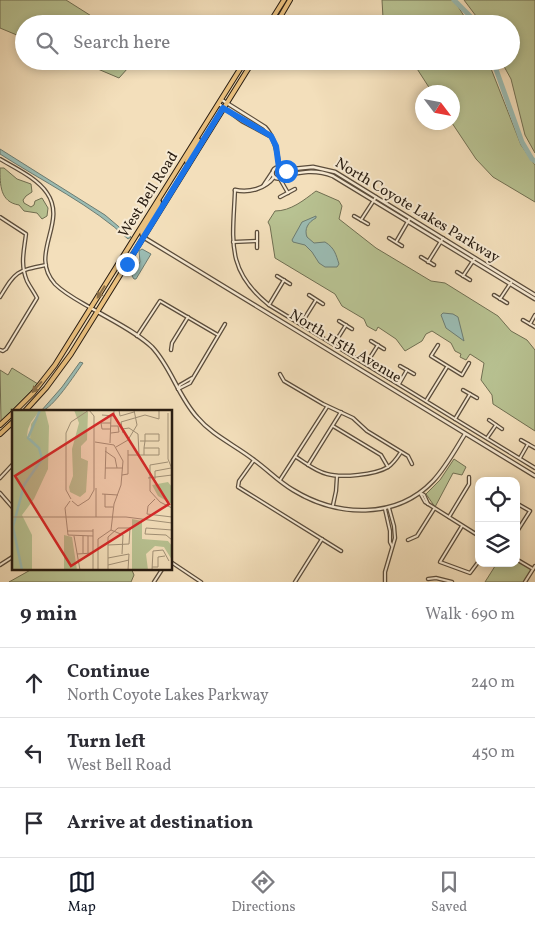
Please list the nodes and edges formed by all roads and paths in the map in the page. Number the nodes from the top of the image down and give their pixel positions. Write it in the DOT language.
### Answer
graph roads {
  1 [pos="284,0"];
  2 [pos="290,0"];
  3 [pos="275,15"];
  4 [pos="281,15"];
  5 [pos="240,70"];
  6 [pos="247,70"];
  7 [pos="220,101"];
  8 [pos="226,103"];
  9 [pos="223,108"];
  10 [pos="199,136"];
  11 [pos="271,136"];
  12 [pos="277,158"];
  13 [pos="0,159"];
  14 [pos="188,165"];
  15 [pos="279,168"];
  16 [pos="283,170"];
  17 [pos="177,171"];
  18 [pos="274,171"];
  19 [pos="274,177"];
  20 [pos="282,177"];
  21 [pos="264,186"];
  22 [pos="295,189"];
  23 [pos="235,190"];
  24 [pos="288,193"];
  25 [pos="280,197"];
  26 [pos="167,198"];
  27 [pos="159,199"];
  28 [pos="374,199"];
  29 [pos="354,216"];
  30 [pos="0,217"];
  31 [pos="361,220"];
  32 [pos="409,220"];
  33 [pos="368,224"];
  34 [pos="257,232"];
  35 [pos="143,237"];
  36 [pos="389,238"];
  37 [pos="442,240"];
  38 [pos="257,241"];
  39 [pos="233,242"];
  40 [pos="396,242"];
  41 [pos="402,246"];
  42 [pos="257,248"];
  43 [pos="421,257"];
  44 [pos="474,260"];
  45 [pos="428,262"];
  46 [pos="46,265"];
  47 [pos="434,265"];
  48 [pos="24,270"];
  49 [pos="457,272"];
  50 [pos="277,276"];
  51 [pos="464,276"];
  52 [pos="284,280"];
  53 [pos="470,280"];
  54 [pos="512,280"];
  55 [pos="290,284"];
  56 [pos="510,284"];
  57 [pos="494,295"];
  58 [pos="535,295"];
  59 [pos="309,296"];
  60 [pos="0,297"];
  61 [pos="500,299"];
  62 [pos="535,299"];
  63 [pos="316,300"];
  64 [pos="507,303"];
  65 [pos="323,304"];
  66 [pos="269,305"];
  67 [pos="91,308"];
  68 [pos="98,312"];
  69 [pos="535,316"];
  70 [pos="188,317"];
  71 [pos="523,320"];
  72 [pos="339,321"];
  73 [pos="225,324"];
  74 [pos="301,324"];
  75 [pos="530,324"];
  76 [pos="346,325"];
  77 [pos="535,327"];
  78 [pos="352,329"];
  79 [pos="218,335"];
  80 [pos="137,336"];
  81 [pos="371,341"];
  82 [pos="334,344"];
  83 [pos="438,345"];
  84 [pos="378,346"];
  85 [pos="171,350"];
  86 [pos="384,350"];
  87 [pos="2,351"];
  88 [pos="469,363"];
  89 [pos="366,364"];
  90 [pos="400,366"];
  91 [pos="448,366"];
  92 [pos="407,370"];
  93 [pos="280,374"];
  94 [pos="414,374"];
  95 [pos="399,384"];
  96 [pos="178,389"];
  97 [pos="463,390"];
  98 [pos="470,394"];
  99 [pos="476,398"];
  100 [pos="426,401"];
  101 [pos="327,407"];
  102 [pos="15,410"];
  103 [pos="26,410"];
  104 [pos="341,412"];
  105 [pos="12,413"];
  106 [pos="455,419"];
  107 [pos="489,420"];
  108 [pos="12,423"];
  109 [pos="496,424"];
  110 [pos="0,425"];
  111 [pos="332,426"];
  112 [pos="502,429"];
  113 [pos="0,434"];
  114 [pos="465,434"];
  115 [pos="487,438"];
  116 [pos="521,440"];
  117 [pos="528,444"];
  118 [pos="535,448"];
  119 [pos="401,452"];
  120 [pos="296,457"];
  121 [pos="520,458"];
  122 [pos="254,460"];
  123 [pos="412,464"];
  124 [pos="12,465"];
  125 [pos="308,465"];
  126 [pos="388,466"];
  127 [pos="535,468"];
  128 [pos="338,476"];
  129 [pos="535,476"];
  130 [pos="469,477"];
  131 [pos="0,478"];
  132 [pos="279,481"];
  133 [pos="0,493"];
  134 [pos="420,493"];
  135 [pos="520,505"];
  136 [pos="332,506"];
  137 [pos="12,507"];
  138 [pos="390,508"];
  139 [pos="385,509"];
  140 [pos="434,509"];
  141 [pos="449,517"];
  142 [pos="462,526"];
  143 [pos="520,527"];
  144 [pos="475,532"];
  145 [pos="322,539"];
  146 [pos="408,540"];
  147 [pos="392,546"];
  148 [pos="341,551"];
  149 [pos="12,557"];
  150 [pos="520,561"];
  151 [pos="172,563"];
  152 [pos="0,565"];
  153 [pos="535,566"];
  154 [pos="475,567"];
  155 [pos="533,569"];
  156 [pos="162,570"];
  157 [pos="428,578"];
  158 [pos="446,581"];
  159 [pos="154,582"];
  160 [pos="201,582"];
  161 [pos="295,582"];
  162 [pos="385,582"];
  163 [pos="452,582"];
  164 [pos="525,582"];
  1 -- 3 [label="main road"];
  2 -- 4 [label="main road"];
  5 -- 7 [label="main road, West Bell Road"];
  6 -- 8 [label="main road, West Bell Road"];
  7 -- 8 [label="street"];
  7 -- 9 [label="street"];
  7 -- 10 [label="main road, West Bell Road"];
  8 -- 9 [label="main road, West Bell Road"];
  8 -- 11 [label="street"];
  9 -- 11 [label="street"];
  9 -- 14 [label="main road, West Bell Road"];
  10 -- 14 [label="main road"];
  10 -- 17 [label="main road, West Bell Road"];
  11 -- 12 [label="street"];
  12 -- 15 [label="street"];
  12 -- 18 [label="street"];
  13 -- 46 [label="street"];
  14 -- 26 [label="main road, West Bell Road"];
  15 -- 16 [label="street"];
  15 -- 18 [label="street"];
  16 -- 20 [label="street"];
  16 -- 28 [label="street, North Coyote Lakes Parkway"];
  17 -- 26 [label="main road"];
  17 -- 27 [label="main road, West Bell Road"];
  18 -- 19 [label="street"];
  18 -- 21 [label="street"];
  19 -- 20 [label="street"];
  19 -- 21 [label="street"];
  20 -- 24 [label="street"];
  20 -- 28 [label="street, North Coyote Lakes Parkway"];
  21 -- 23 [label="street"];
  22 -- 24 [label="street"];
  23 -- 39 [label="street"];
  24 -- 25 [label="street"];
  26 -- 35 [label="main road, West Bell Road"];
  27 -- 35 [label="main road"];
  27 -- 67 [label="main road, West Bell Road, one-way"];
  28 -- 31 [label="street"];
  28 -- 32 [label="street, North Coyote Lakes Parkway"];
  29 -- 31 [label="street"];
  30 -- 48 [label="street"];
  31 -- 33 [label="street"];
  32 -- 37 [label="street, North Coyote Lakes Parkway"];
  32 -- 40 [label="street"];
  34 -- 38 [label="street"];
  35 -- 68 [label="main road, West Bell Road"];
  35 -- 114 [label="street, North 115th Avenue"];
  36 -- 40 [label="street"];
  37 -- 44 [label="street, North Coyote Lakes Parkway"];
  37 -- 45 [label="street"];
  38 -- 39 [label="street"];
  38 -- 42 [label="street"];
  39 -- 66 [label="street"];
  40 -- 41 [label="street"];
  43 -- 45 [label="street"];
  44 -- 51 [label="street"];
  44 -- 54 [label="street, North Coyote Lakes Parkway"];
  44 -- 56 [label="street, North Coyote Lakes Parkway"];
  45 -- 47 [label="street"];
  46 -- 48 [label="street"];
  46 -- 67 [label="street"];
  48 -- 60 [label="street"];
  48 -- 87 [label="street"];
  49 -- 51 [label="street"];
  50 -- 52 [label="street"];
  51 -- 53 [label="street"];
  52 -- 55 [label="street"];
  52 -- 66 [label="street"];
  54 -- 56 [label="street"];
  54 -- 58 [label="street, North Coyote Lakes Parkway"];
  56 -- 61 [label="street"];
  56 -- 62 [label="street, North Coyote Lakes Parkway"];
  57 -- 61 [label="street"];
  59 -- 63 [label="street"];
  61 -- 64 [label="street"];
  63 -- 65 [label="street"];
  63 -- 74 [label="street"];
  66 -- 74 [label="street"];
  67 -- 68 [label="street"];
  67 -- 102 [label="main road, West Bell Road, one-way"];
  68 -- 80 [label="street"];
  68 -- 103 [label="main road, West Bell Road"];
  69 -- 75 [label="street"];
  70 -- 79 [label="street"];
  70 -- 80 [label="street"];
  70 -- 85 [label="street"];
  71 -- 75 [label="street"];
  72 -- 76 [label="street"];
  73 -- 79 [label="street"];
  74 -- 82 [label="street"];
  75 -- 77 [label="street"];
  76 -- 78 [label="street"];
  76 -- 82 [label="street"];
  79 -- 96 [label="street"];
  80 -- 96 [label="street"];
  81 -- 84 [label="street"];
  82 -- 89 [label="street"];
  83 -- 91 [label="street"];
  84 -- 86 [label="street"];
  84 -- 89 [label="street"];
  88 -- 91 [label="street"];
  89 -- 95 [label="street"];
  90 -- 92 [label="street"];
  91 -- 100 [label="street"];
  92 -- 94 [label="street"];
  92 -- 95 [label="street"];
  93 -- 101 [label="street"];
  95 -- 100 [label="street"];
  96 -- 122 [label="street"];
  97 -- 98 [label="street"];
  98 -- 99 [label="street"];
  98 -- 106 [label="street"];
  100 -- 106 [label="street"];
  101 -- 104 [label="street"];
  101 -- 120 [label="street"];
  104 -- 111 [label="street"];
  104 -- 119 [label="street"];
  105 -- 110 [label="main road, West Bell Road"];
  106 -- 115 [label="street"];
  107 -- 109 [label="street"];
  108 -- 113 [label="main road"];
  109 -- 112 [label="street"];
  109 -- 115 [label="street"];
  111 -- 125 [label="street"];
  111 -- 126 [label="street"];
  114 -- 129 [label="street, North 115th Avenue"];
  114 -- 134 [label="street"];
  115 -- 121 [label="street"];
  116 -- 117 [label="street"];
  117 -- 118 [label="street"];
  117 -- 121 [label="street"];
  119 -- 123 [label="street"];
  119 -- 126 [label="street"];
  120 -- 125 [label="street"];
  120 -- 132 [label="street"];
  121 -- 127 [label="street"];
  122 -- 132 [label="street"];
  122 -- 145 [label="street"];
  124 -- 131 [label="street"];
  125 -- 128 [label="street"];
  126 -- 128 [label="street"];
  128 -- 136 [label="street"];
  130 -- 141 [label="street"];
  132 -- 136 [label="street"];
  133 -- 137 [label="street"];
  134 -- 138 [label="street"];
  134 -- 140 [label="street"];
  135 -- 143 [label="street"];
  136 -- 139 [label="street"];
  138 -- 139 [label="street"];
  138 -- 147 [label="street"];
  139 -- 147 [label="street"];
  140 -- 141 [label="street"];
  140 -- 146 [label="street"];
  141 -- 142 [label="street"];
  142 -- 144 [label="street"];
  142 -- 154 [label="street"];
  145 -- 148 [label="street"];
  145 -- 161 [label="street"];
  147 -- 162 [label="street"];
  149 -- 152 [label="street"];
  150 -- 155 [label="street"];
  151 -- 160 [label="street"];
  153 -- 155 [label="street"];
  155 -- 164 [label="street"];
  156 -- 159 [label="street"];
  157 -- 158 [label="street"];
  158 -- 163 [label="street"];
}
